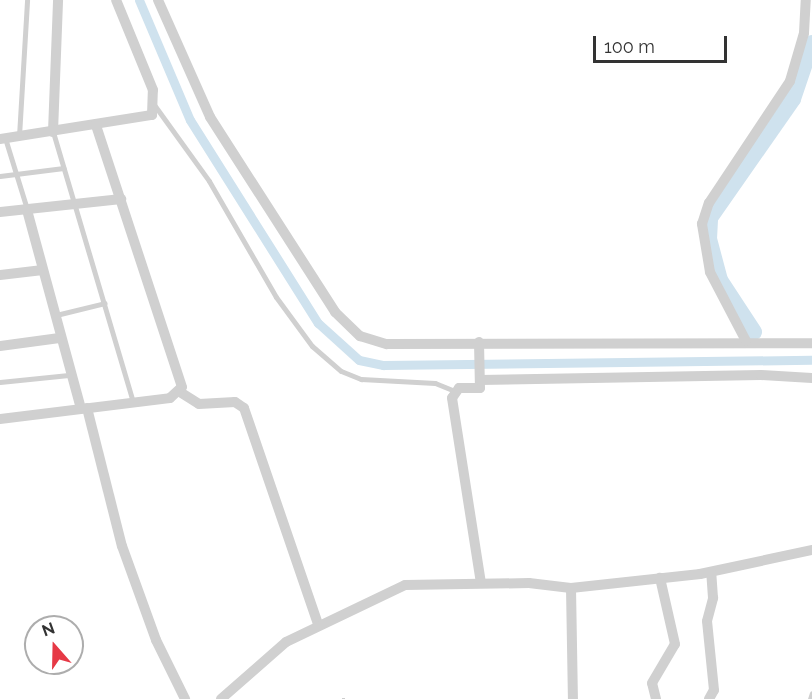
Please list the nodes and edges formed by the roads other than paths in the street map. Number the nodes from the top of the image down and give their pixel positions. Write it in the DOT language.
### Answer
graph roads {
  1 [pos="27,0"];
  2 [pos="58,0"];
  3 [pos="116,0"];
  4 [pos="158,0"];
  5 [pos="806,0"];
  6 [pos="155,106"];
  7 [pos="96,125"];
  8 [pos="52,132"];
  9 [pos="19,136"];
  10 [pos="2,139"];
  11 [pos="64,168"];
  12 [pos="16,175"];
  13 [pos="0,177"];
  14 [pos="121,199"];
  15 [pos="76,205"];
  16 [pos="27,210"];
  17 [pos="0,212"];
  18 [pos="43,270"];
  19 [pos="0,275"];
  20 [pos="105,303"];
  21 [pos="54,315"];
  22 [pos="59,338"];
  23 [pos="746,341"];
  24 [pos="812,343"];
  25 [pos="0,346"];
  26 [pos="479,346"];
  27 [pos="69,375"];
  28 [pos="480,378"];
  29 [pos="812,378"];
  30 [pos="0,382"];
  31 [pos="455,391"];
  32 [pos="180,392"];
  33 [pos="133,402"];
  34 [pos="84,408"];
  35 [pos="0,419"];
  36 [pos="812,550"];
  37 [pos="711,573"];
  38 [pos="660,578"];
  39 [pos="481,583"];
  40 [pos="571,588"];
  41 [pos="318,624"];
  42 [pos="812,693"];
  43 [pos="185,699"];
  44 [pos="221,699"];
  45 [pos="573,699"];
  46 [pos="656,699"];
  47 [pos="709,699"];
  48 [pos="810,699"];
  1 -- 9 [label="lane"];
  2 -- 8 [label="street"];
  3 -- 6 [label="street"];
  4 -- 26 [label="street"];
  5 -- 23 [label="street"];
  6 -- 7 [label="street"];
  6 -- 31 [label="lane"];
  7 -- 8 [label="street"];
  7 -- 14 [label="street"];
  8 -- 9 [label="street"];
  8 -- 11 [label="lane"];
  9 -- 10 [label="street"];
  10 -- 12 [label="lane"];
  11 -- 12 [label="lane"];
  11 -- 15 [label="lane"];
  12 -- 13 [label="lane"];
  12 -- 16 [label="lane"];
  14 -- 15 [label="street"];
  14 -- 32 [label="street"];
  15 -- 16 [label="street"];
  15 -- 20 [label="lane"];
  16 -- 17 [label="street"];
  16 -- 18 [label="street"];
  18 -- 19 [label="street"];
  18 -- 21 [label="street"];
  20 -- 21 [label="lane"];
  20 -- 33 [label="lane"];
  21 -- 22 [label="street"];
  22 -- 25 [label="street"];
  22 -- 27 [label="street"];
  23 -- 24 [label="street"];
  23 -- 26 [label="street"];
  26 -- 28 [label="street"];
  27 -- 30 [label="lane"];
  27 -- 34 [label="street"];
  28 -- 29 [label="street"];
  28 -- 31 [label="street"];
  31 -- 39 [label="street"];
  32 -- 33 [label="street"];
  32 -- 41 [label="street"];
  33 -- 34 [label="street"];
  34 -- 35 [label="street"];
  34 -- 43 [label="street"];
  36 -- 37 [label="street"];
  37 -- 38 [label="street"];
  37 -- 47 [label="street"];
  38 -- 40 [label="street"];
  38 -- 46 [label="street"];
  39 -- 40 [label="street"];
  39 -- 41 [label="street"];
  40 -- 45 [label="street"];
  41 -- 44 [label="street"];
  42 -- 48 [label="lane"];
}
